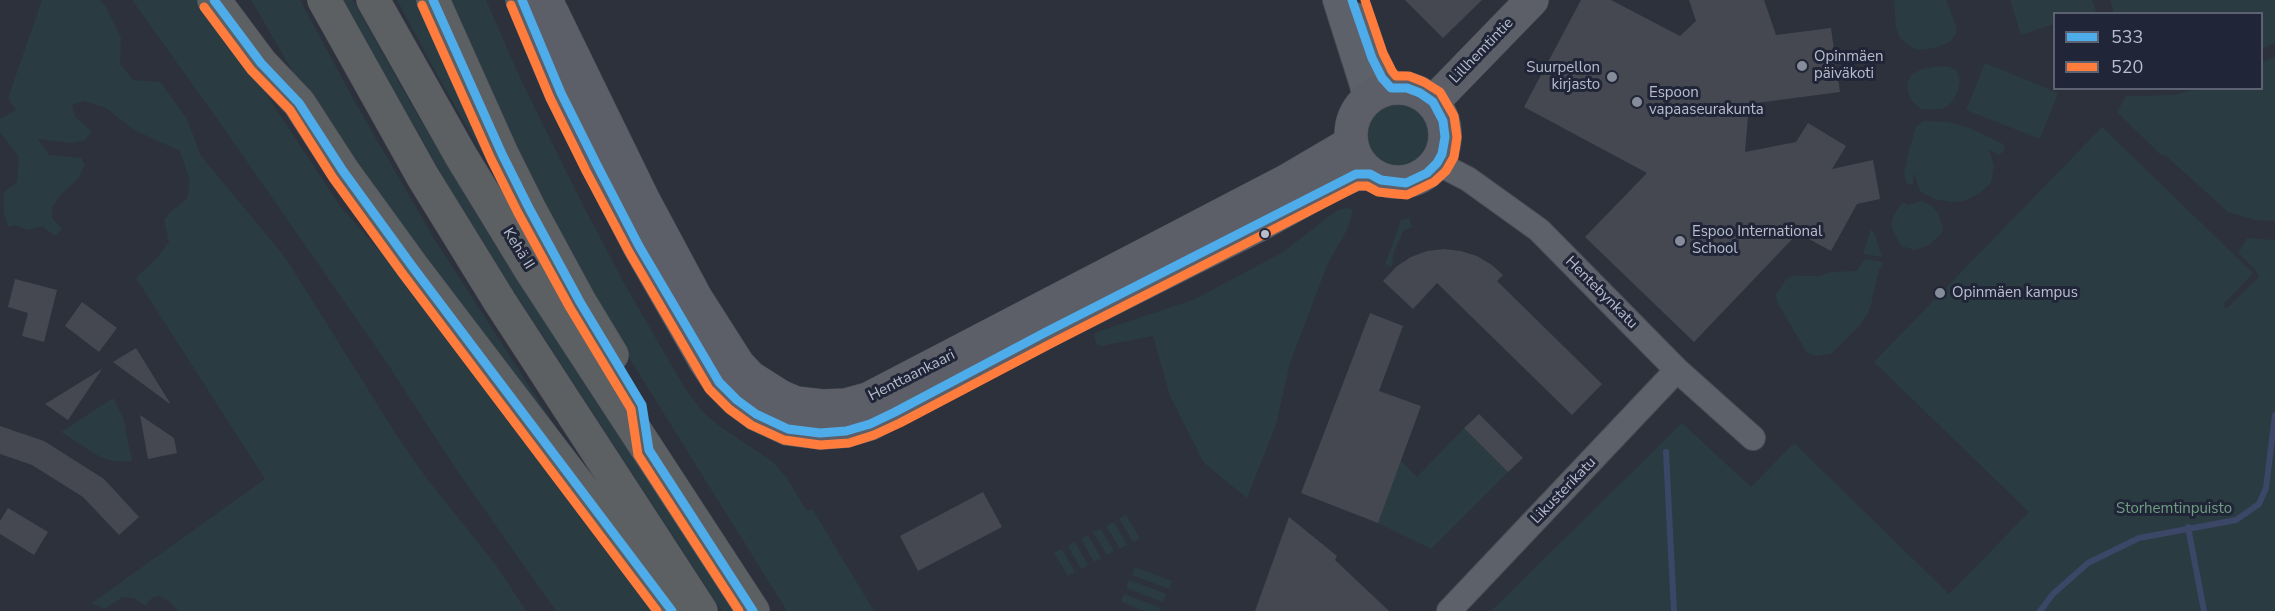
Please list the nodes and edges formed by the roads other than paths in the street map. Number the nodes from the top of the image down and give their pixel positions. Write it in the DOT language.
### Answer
graph roads {
  1 [pos="214,0"];
  2 [pos="324,0"];
  3 [pos="373,0"];
  4 [pos="433,0"];
  5 [pos="522,0"];
  6 [pos="546,0"];
  7 [pos="1335,0"];
  8 [pos="1352,0"];
  9 [pos="1532,0"];
  10 [pos="1378,94"];
  11 [pos="1433,102"];
  12 [pos="1351,143"];
  13 [pos="1437,163"];
  14 [pos="1370,174"];
  15 [pos="1677,370"];
  16 [pos="1753,438"];
  17 [pos="649,450"];
  18 [pos="672,611"];
  19 [pos="701,611"];
  20 [pos="753,611"];
  21 [pos="1449,611"];
  1 -- 18 [label="highway"];
  2 -- 19 [label="highway"];
  3 -- 17 [label="highway, Kehä II"];
  4 -- 17 [label="highway"];
  5 -- 14 [label="main road, Henttaankaari"];
  6 -- 12 [label="main road, Henttaankaari"];
  7 -- 10 [label="street"];
  8 -- 10 [label="street"];
  9 -- 11 [label="main road, Lillhemtintie"];
  10 -- 11 [label="main road"];
  10 -- 12 [label="main road"];
  11 -- 13 [label="main road"];
  12 -- 14 [label="main road"];
  13 -- 14 [label="main road"];
  13 -- 15 [label="street, Hentebynkatu"];
  15 -- 16 [label="street, Hentebynkatu"];
  15 -- 21 [label="street, Likusterikatu"];
  17 -- 20 [label="highway, Kehä II"];
}
